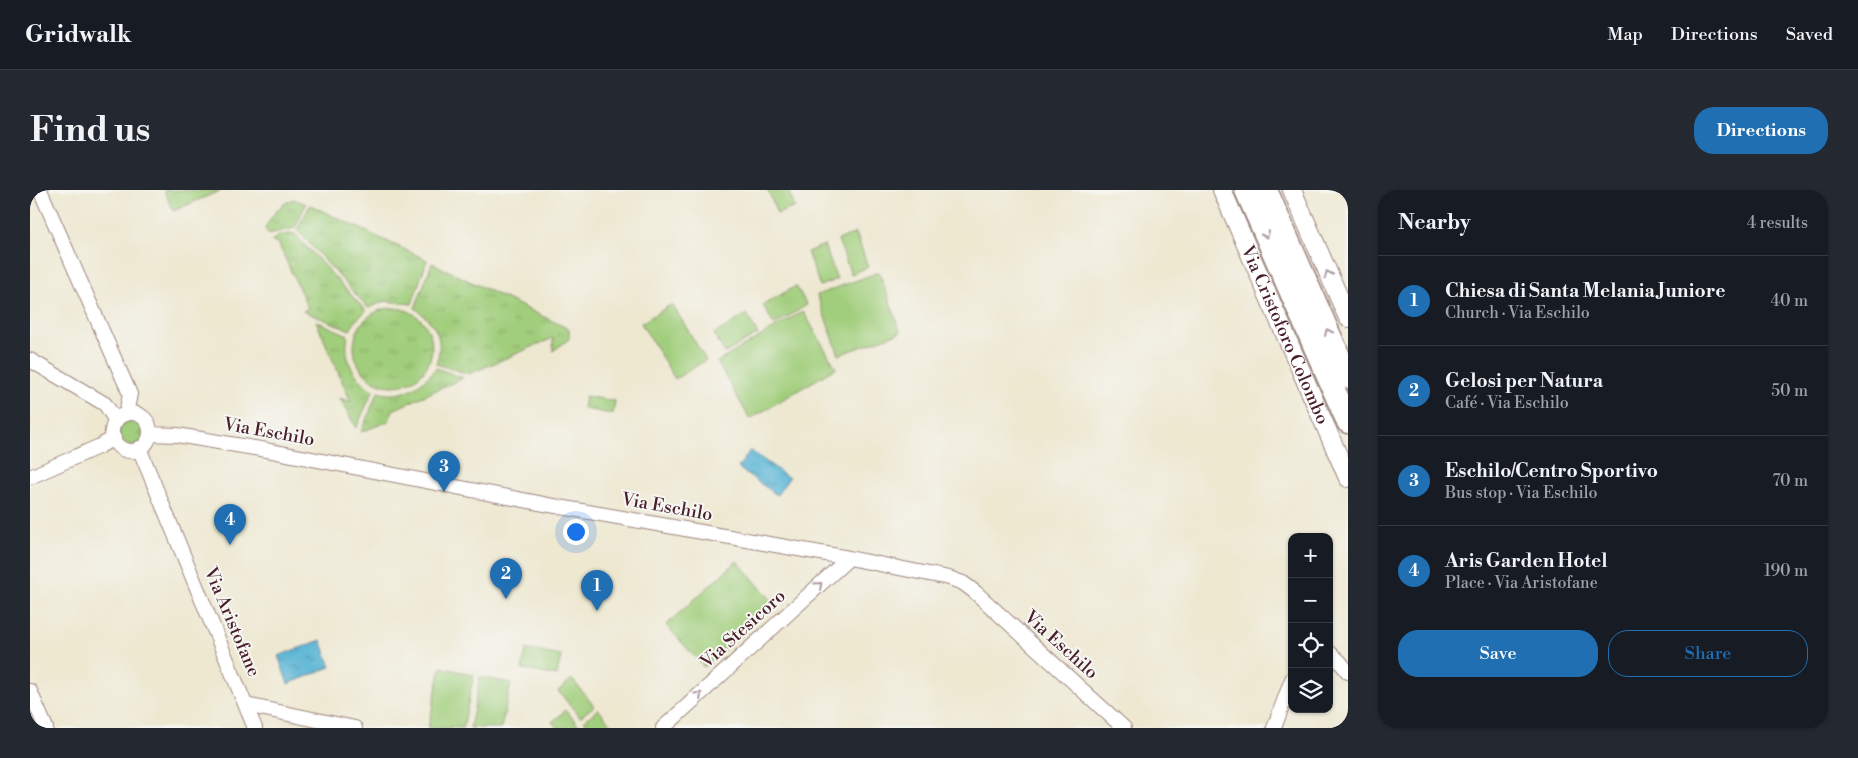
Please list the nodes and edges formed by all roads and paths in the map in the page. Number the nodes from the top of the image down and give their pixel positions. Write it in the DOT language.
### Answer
graph roads {
  1 [pos="1222,190"];
  2 [pos="1246,190"];
  3 [pos="1266,190"];
  4 [pos="1292,190"];
  5 [pos="37,192"];
  6 [pos="1348,318"];
  7 [pos="30,360"];
  8 [pos="1348,377"];
  9 [pos="121,418"];
  10 [pos="1348,422"];
  11 [pos="150,434"];
  12 [pos="114,438"];
  13 [pos="139,448"];
  14 [pos="30,477"];
  15 [pos="1348,478"];
  16 [pos="849,558"];
  17 [pos="1333,656"];
  18 [pos="1348,672"];
  19 [pos="1288,690"];
  20 [pos="30,691"];
  21 [pos="246,705"];
  22 [pos="665,727"];
  23 [pos="46,728"];
  24 [pos="255,728"];
  25 [pos="355,728"];
  26 [pos="1124,728"];
  27 [pos="1274,728"];
  1 -- 15 [label="street, Via Cristoforo Colombo"];
  2 -- 10 [label="main road, Via Cristoforo Colombo, one-way"];
  8 -- 3 [label="main road, one-way"];
  6 -- 4 [label="street, one-way"];
  5 -- 9 [label="street"];
  7 -- 9 [label="street"];
  9 -- 11 [label="street"];
  9 -- 12 [label="street"];
  11 -- 13 [label="street"];
  11 -- 16 [label="street, Via Eschilo"];
  12 -- 13 [label="street"];
  12 -- 14 [label="street"];
  13 -- 21 [label="street, Via Aristofane"];
  22 -- 16 [label="street, Via Stesicoro, one-way"];
  16 -- 26 [label="street, Via Eschilo"];
  17 -- 18 [label="street"];
  19 -- 27 [label="street"];
  20 -- 23 [label="street"];
  21 -- 24 [label="street, Via Aristofane"];
  21 -- 25 [label="street"];
}
